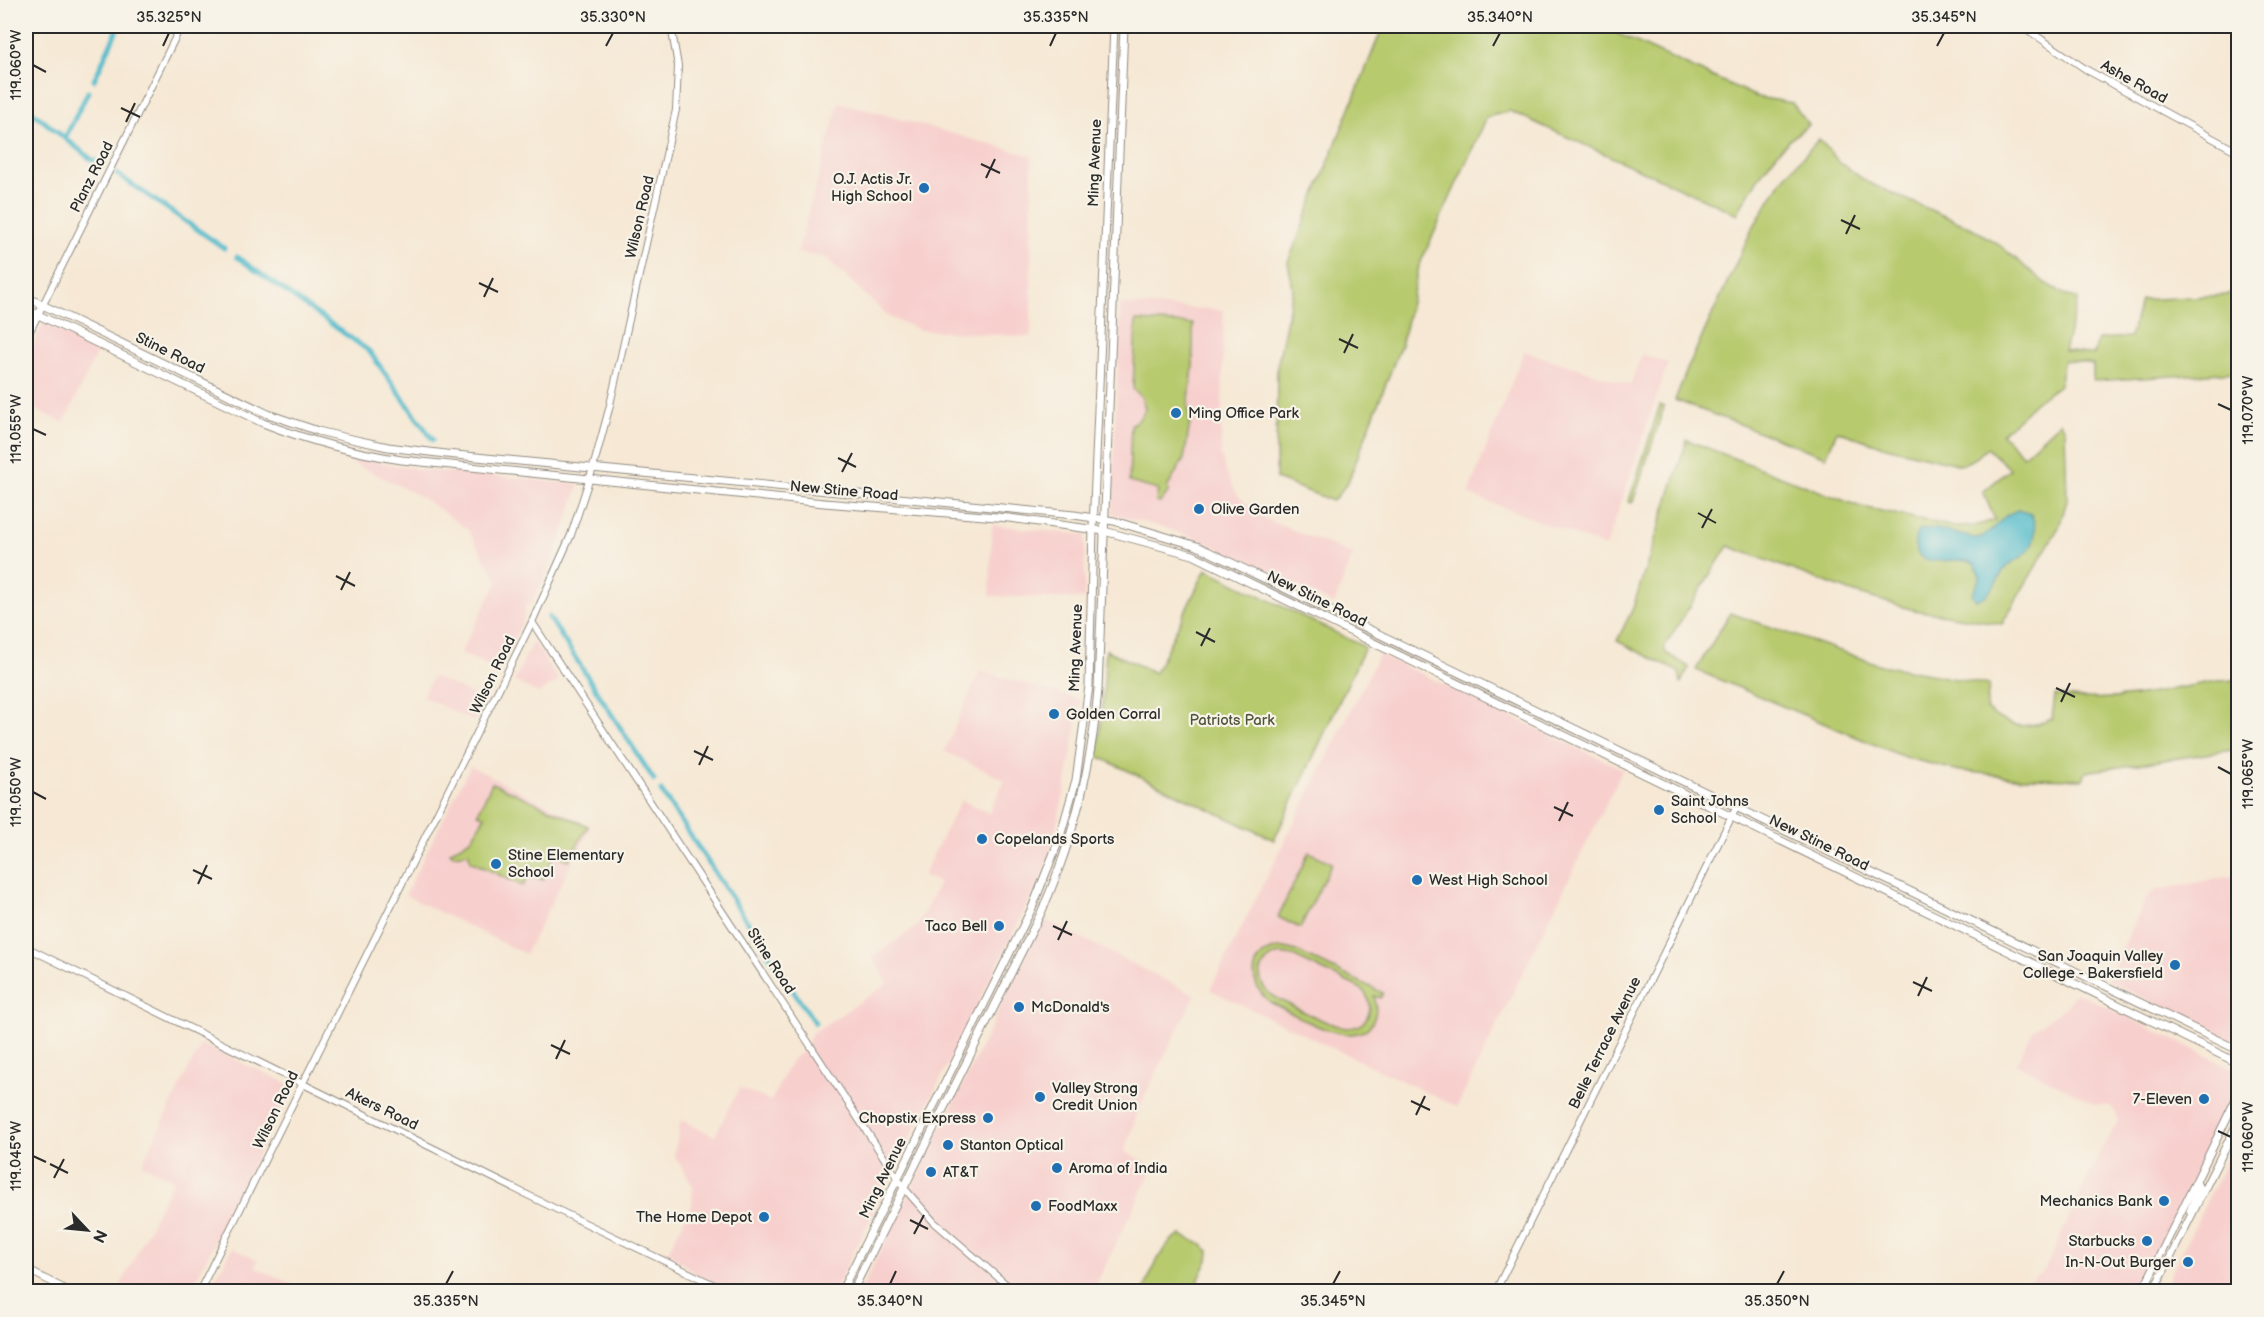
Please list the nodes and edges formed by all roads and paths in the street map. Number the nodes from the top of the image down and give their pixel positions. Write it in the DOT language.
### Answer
graph roads {
  1 [pos="181,26"];
  2 [pos="671,26"];
  3 [pos="1114,26"];
  4 [pos="1124,26"];
  5 [pos="2022,26"];
  6 [pos="2238,152"];
  7 [pos="26,297"];
  8 [pos="42,306"];
  9 [pos="26,309"];
  10 [pos="38,315"];
  11 [pos="26,339"];
  12 [pos="305,427"];
  13 [pos="301,438"];
  14 [pos="593,468"];
  15 [pos="590,480"];
  16 [pos="1094,518"];
  17 [pos="1104,519"];
  18 [pos="1093,529"];
  19 [pos="1104,531"];
  20 [pos="532,622"];
  21 [pos="1345,628"];
  22 [pos="1375,631"];
  23 [pos="1377,643"];
  24 [pos="1420,652"];
  25 [pos="1087,704"];
  26 [pos="1090,756"];
  27 [pos="1737,806"];
  28 [pos="1068,809"];
  29 [pos="1732,816"];
  30 [pos="1059,840"];
  31 [pos="1069,840"];
  32 [pos="1058,873"];
  33 [pos="26,947"];
  34 [pos="991,992"];
  35 [pos="2175,1019"];
  36 [pos="2170,1029"];
  37 [pos="970,1033"];
  38 [pos="980,1037"];
  39 [pos="2238,1050"];
  40 [pos="2238,1063"];
  41 [pos="963,1071"];
  42 [pos="303,1083"];
  43 [pos="2238,1095"];
  44 [pos="2238,1122"];
  45 [pos="898,1178"];
  46 [pos="2196,1182"];
  47 [pos="904,1188"];
  48 [pos="2191,1216"];
  49 [pos="26,1269"];
  50 [pos="71,1292"];
  51 [pos="199,1292"];
  52 [pos="729,1292"];
  53 [pos="843,1292"];
  54 [pos="852,1292"];
  55 [pos="1015,1292"];
  56 [pos="1495,1292"];
  57 [pos="2142,1292"];
  58 [pos="2153,1292"];
  1 -- 8 [label="street, Planz Road"];
  2 -- 14 [label="street, Wilson Road"];
  3 -- 16 [label="main road, Ming Avenue"];
  4 -- 17 [label="main road, Ming Avenue"];
  5 -- 6 [label="street, Ashe Road"];
  7 -- 8 [label="main road, Stine Road"];
  8 -- 10 [label="street, Planz Road"];
  8 -- 12 [label="main road, Stine Road"];
  9 -- 10 [label="main road, Stine Road"];
  10 -- 11 [label="street, Planz Road"];
  10 -- 13 [label="main road, Stine Road"];
  12 -- 14 [label="main road, New Stine Road"];
  13 -- 15 [label="main road, New Stine Road"];
  14 -- 15 [label="street, Wilson Road"];
  14 -- 16 [label="main road, New Stine Road"];
  15 -- 18 [label="main road, New Stine Road"];
  15 -- 20 [label="street, Wilson Road"];
  16 -- 17 [label="main road, New Stine Road"];
  16 -- 18 [label="main road, Ming Avenue"];
  17 -- 19 [label="main road, Ming Avenue"];
  17 -- 22 [label="main road, New Stine Road"];
  18 -- 19 [label="main road, New Stine Road"];
  18 -- 25 [label="main road, Ming Avenue"];
  19 -- 21 [label="main road, New Stine Road"];
  19 -- 26 [label="main road, Ming Avenue"];
  20 -- 42 [label="street, Wilson Road"];
  20 -- 45 [label="street, Stine Road"];
  21 -- 22 [label="main road"];
  21 -- 23 [label="main road, New Stine Road"];
  22 -- 24 [label="main road, New Stine Road"];
  23 -- 24 [label="main road"];
  23 -- 29 [label="main road, New Stine Road"];
  24 -- 27 [label="main road, New Stine Road"];
  25 -- 26 [label="main road"];
  25 -- 28 [label="main road, Ming Avenue"];
  26 -- 31 [label="main road, Ming Avenue"];
  27 -- 29 [label="street, Belle Terrace Avenue"];
  27 -- 35 [label="main road, New Stine Road"];
  28 -- 30 [label="main road, Ming Avenue"];
  28 -- 31 [label="main road"];
  29 -- 36 [label="main road, New Stine Road"];
  29 -- 56 [label="street, Belle Terrace Avenue"];
  30 -- 32 [label="main road"];
  30 -- 34 [label="main road, Ming Avenue"];
  31 -- 32 [label="main road, Ming Avenue"];
  32 -- 38 [label="main road, Ming Avenue"];
  33 -- 42 [label="street, Akers Road"];
  34 -- 37 [label="main road, Ming Avenue"];
  34 -- 38 [label="main road"];
  35 -- 36 [label="main road"];
  35 -- 39 [label="main road, New Stine Road"];
  36 -- 40 [label="main road, New Stine Road"];
  37 -- 41 [label="main road"];
  37 -- 45 [label="main road, Ming Avenue"];
  38 -- 41 [label="main road, Ming Avenue"];
  41 -- 47 [label="main road, Ming Avenue"];
  42 -- 51 [label="street, Wilson Road"];
  42 -- 52 [label="street, Akers Road"];
  43 -- 46 [label="main road"];
  44 -- 48 [label="main road"];
  45 -- 47 [label="street, Stine Road"];
  45 -- 53 [label="main road, Ming Avenue"];
  46 -- 48 [label="main road"];
  46 -- 57 [label="main road"];
  47 -- 54 [label="main road, Ming Avenue"];
  47 -- 55 [label="street, Stine Road"];
  48 -- 58 [label="main road"];
  49 -- 50 [label="street"];
}
